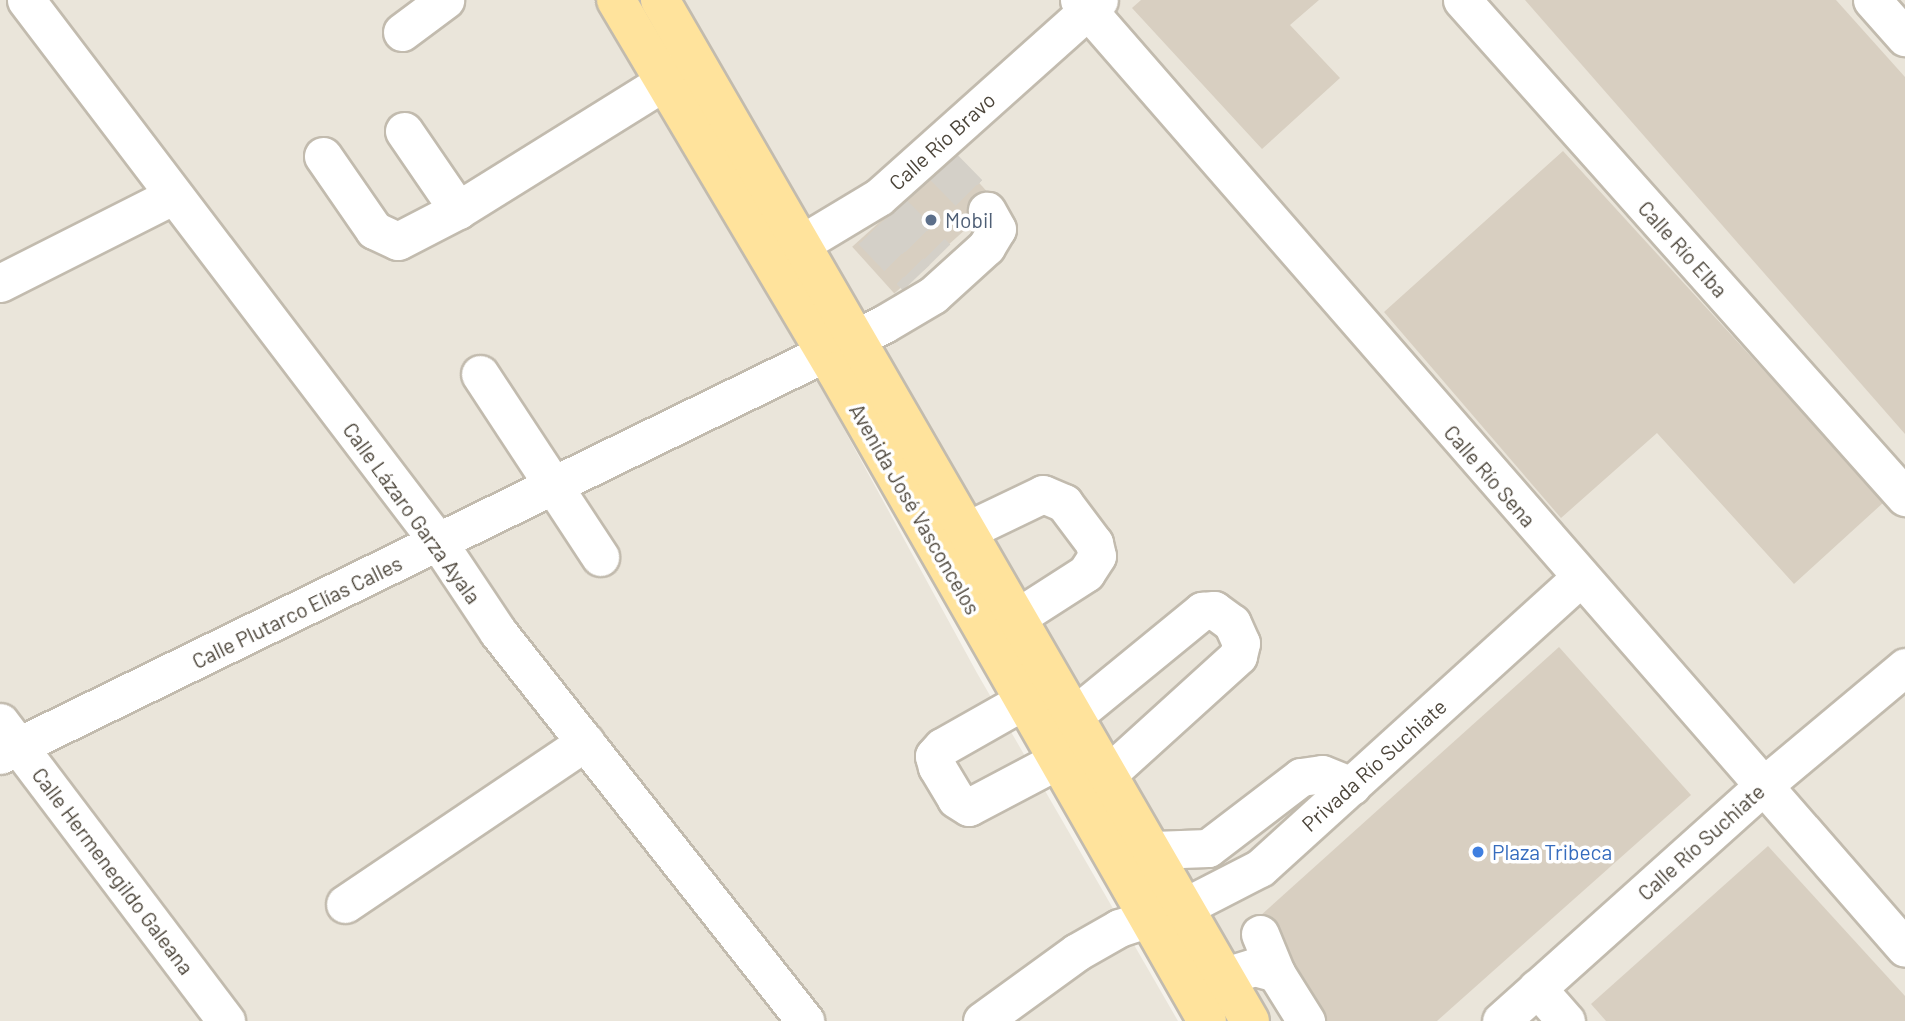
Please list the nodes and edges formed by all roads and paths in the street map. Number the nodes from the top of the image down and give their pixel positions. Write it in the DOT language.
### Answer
graph roads {
  1 [pos="26,0"];
  2 [pos="445,0"];
  3 [pos="616,0"];
  4 [pos="660,0"];
  5 [pos="1462,0"];
  6 [pos="1872,0"];
  7 [pos="1088,3"];
  8 [pos="402,32"];
  9 [pos="1905,37"];
  10 [pos="696,62"];
  11 [pos="663,81"];
  12 [pos="404,131"];
  13 [pos="323,156"];
  14 [pos="172,196"];
  15 [pos="458,210"];
  16 [pos="980,229"];
  17 [pos="803,243"];
  18 [pos="770,263"];
  19 [pos="0,283"];
  20 [pos="841,345"];
  21 [pos="481,374"];
  22 [pos="555,487"];
  23 [pos="1905,497"];
  24 [pos="968,530"];
  25 [pos="438,542"];
  26 [pos="600,557"];
  27 [pos="1579,579"];
  28 [pos="1019,616"];
  29 [pos="1905,667"];
  30 [pos="1025,700"];
  31 [pos="1076,714"];
  32 [pos="6,741"];
  33 [pos="585,743"];
  34 [pos="1058,760"];
  35 [pos="1109,773"];
  36 [pos="1764,785"];
  37 [pos="1352,786"];
  38 [pos="1154,850"];
  39 [pos="345,904"];
  40 [pos="1186,906"];
  41 [pos="1149,916"];
  42 [pos="1259,934"];
  43 [pos="1905,948"];
  44 [pos="1276,972"];
  45 [pos="1225,976"];
  46 [pos="1537,988"];
  47 [pos="226,1021"];
  48 [pos="806,1021"];
  49 [pos="982,1021"];
  50 [pos="1207,1021"];
  51 [pos="1250,1021"];
  52 [pos="1306,1021"];
  53 [pos="1502,1021"];
  54 [pos="1566,1021"];
  1 -- 14 [label="street, Calle Lázaro Garza Ayala"];
  2 -- 8 [label="street"];
  3 -- 11 [label="main road, Avenida José Vasconcelos"];
  4 -- 10 [label="main road, Avenida José Vasconcelos"];
  5 -- 23 [label="street, Calle Río Elba"];
  6 -- 9 [label="street"];
  7 -- 17 [label="street, Calle Río Bravo"];
  7 -- 27 [label="street, Calle Río Sena"];
  10 -- 11 [label="street"];
  10 -- 17 [label="main road, Avenida José Vasconcelos"];
  11 -- 15 [label="street"];
  11 -- 18 [label="main road, Avenida José Vasconcelos"];
  12 -- 15 [label="street"];
  13 -- 15 [label="street"];
  14 -- 19 [label="street"];
  14 -- 25 [label="street, Calle Lázaro Garza Ayala"];
  16 -- 20 [label="street, Calle Plutarco Elías Calles"];
  17 -- 18 [label="street, Calle Río Bravo"];
  17 -- 20 [label="main road, Avenida José Vasconcelos"];
  18 -- 20 [label="main road, Avenida José Vasconcelos"];
  20 -- 22 [label="street, Calle Plutarco Elías Calles"];
  20 -- 24 [label="main road, Avenida José Vasconcelos"];
  20 -- 30 [label="main road, Avenida José Vasconcelos"];
  21 -- 22 [label="street"];
  22 -- 25 [label="street, Calle Plutarco Elías Calles"];
  22 -- 26 [label="street"];
  24 -- 28 [label="main road, Avenida José Vasconcelos"];
  24 -- 28 [label="street"];
  25 -- 32 [label="street, Calle Plutarco Elías Calles"];
  25 -- 33 [label="street, Calle Lázaro Garza Ayala"];
  27 -- 36 [label="street, Calle Río Sena"];
  27 -- 37 [label="street, Privada Río Suchiate"];
  28 -- 31 [label="main road, Avenida José Vasconcelos"];
  29 -- 36 [label="street, Calle Río Suchiate"];
  30 -- 34 [label="main road, Avenida José Vasconcelos"];
  30 -- 34 [label="street"];
  31 -- 35 [label="main road, Avenida José Vasconcelos"];
  31 -- 35 [label="street"];
  32 -- 47 [label="street, Calle Hermenegildo Galeana"];
  33 -- 39 [label="street"];
  33 -- 48 [label="street, Calle Lázaro Garza Ayala"];
  34 -- 41 [label="main road, Avenida José Vasconcelos"];
  35 -- 38 [label="main road, Avenida José Vasconcelos"];
  36 -- 43 [label="street, Calle Río Sena"];
  36 -- 46 [label="street, Calle Río Suchiate"];
  37 -- 38 [label="street"];
  37 -- 40 [label="street, Privada Río Suchiate"];
  38 -- 40 [label="main road, Avenida José Vasconcelos"];
  40 -- 41 [label="street, Privada Río Suchiate"];
  40 -- 45 [label="main road, Avenida José Vasconcelos"];
  41 -- 49 [label="street, Privada Río Suchiate"];
  41 -- 50 [label="main road, Avenida José Vasconcelos"];
  42 -- 44 [label="street"];
  44 -- 45 [label="street"];
  44 -- 52 [label="street"];
  45 -- 51 [label="main road, Avenida José Vasconcelos"];
  46 -- 53 [label="street, Calle Río Suchiate"];
  46 -- 54 [label="street"];
}
